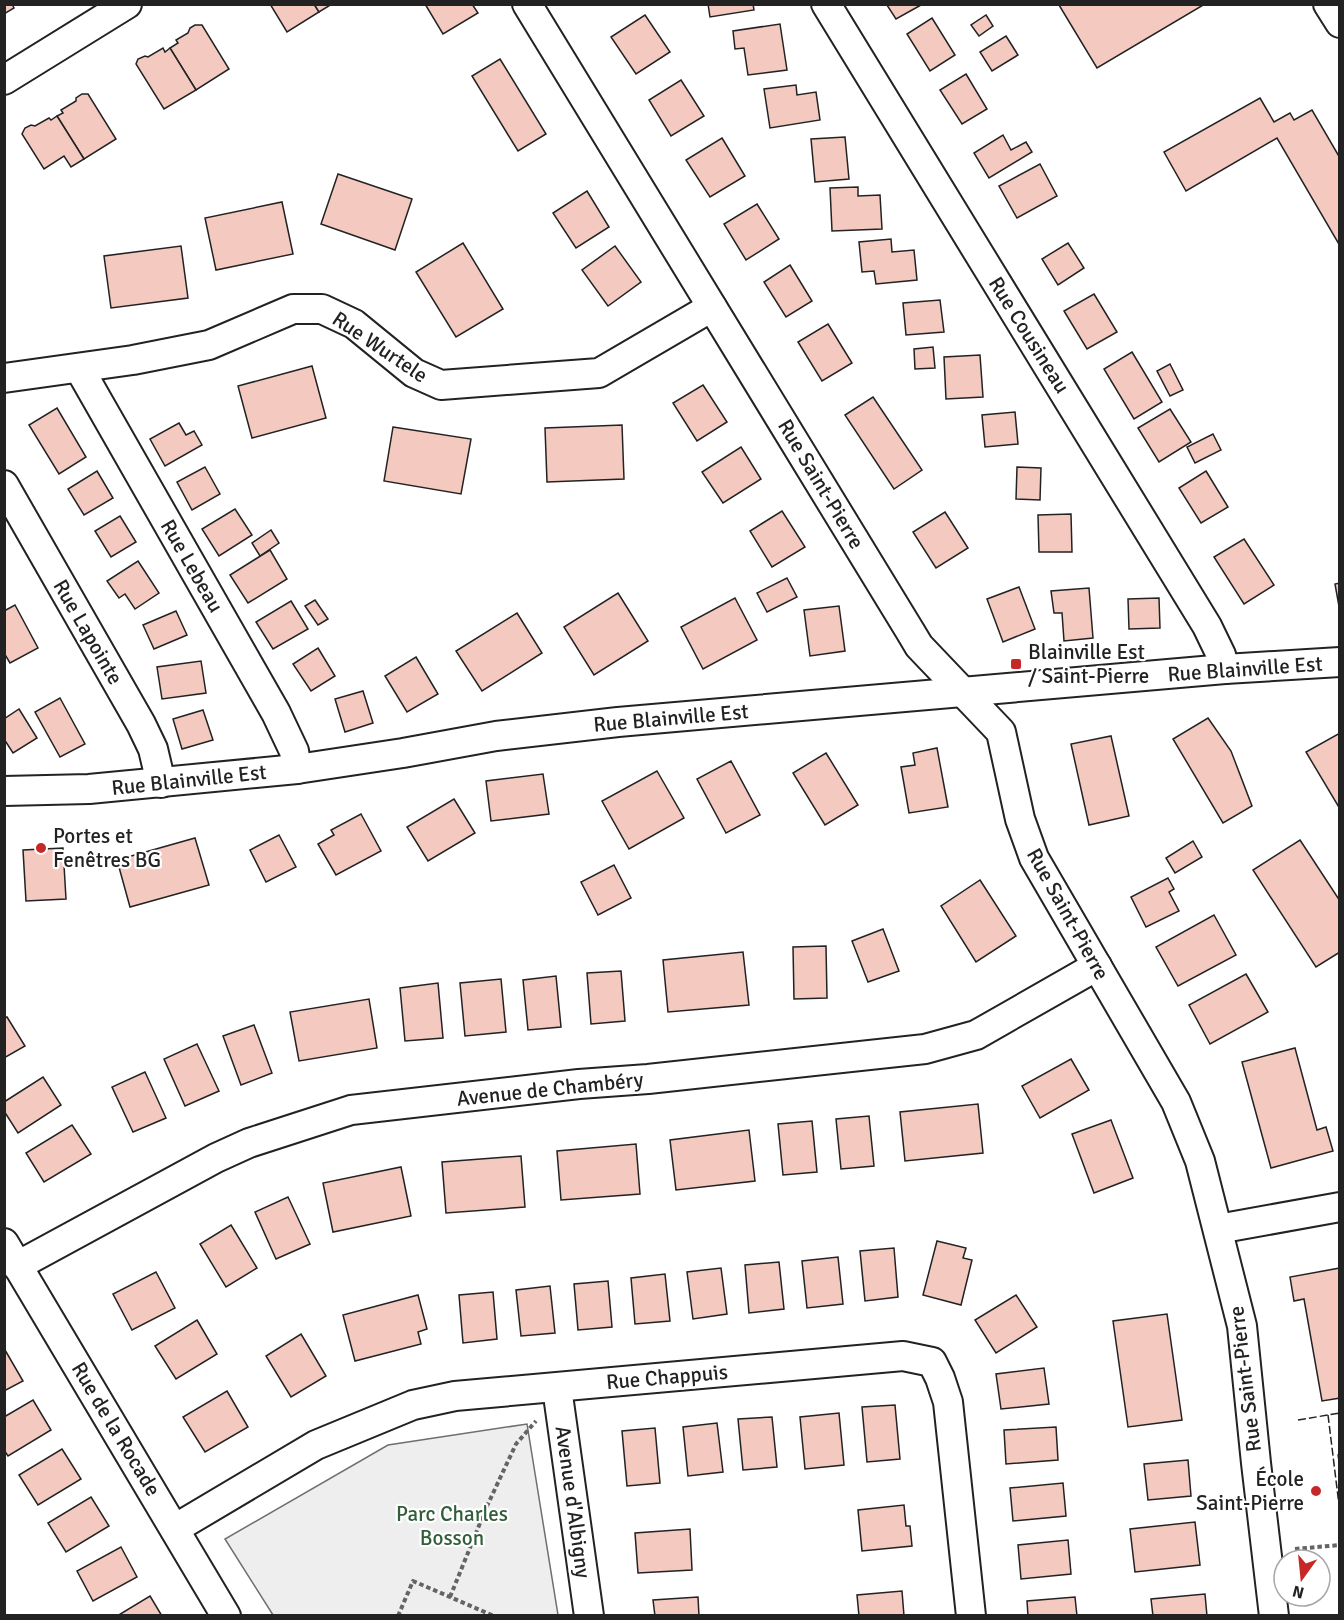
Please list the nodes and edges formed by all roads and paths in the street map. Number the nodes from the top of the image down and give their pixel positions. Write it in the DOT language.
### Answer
graph roads {
  1 [pos="127,4"];
  2 [pos="527,4"];
  3 [pos="826,4"];
  4 [pos="1328,4"];
  5 [pos="1340,23"];
  6 [pos="4,80"];
  7 [pos="712,307"];
  8 [pos="79,368"];
  9 [pos="4,378"];
  10 [pos="4,485"];
  11 [pos="1340,662"];
  12 [pos="1225,669"];
  13 [pos="964,692"];
  14 [pos="297,769"];
  15 [pos="161,783"];
  16 [pos="4,791"];
  17 [pos="1097,966"];
  18 [pos="1340,1207"];
  19 [pos="1218,1228"];
  20 [pos="11,1255"];
  21 [pos="559,1400"];
  22 [pos="1339,1454"];
  23 [pos="1340,1461"];
  24 [pos="176,1528"];
  25 [pos="1340,1545"];
  26 [pos="1306,1548"];
  27 [pos="450,1597"];
  28 [pos="226,1616"];
  29 [pos="398,1616"];
  30 [pos="494,1616"];
  31 [pos="589,1616"];
  32 [pos="971,1616"];
  33 [pos="1274,1616"];
  1 -- 6 [label="street"];
  2 -- 7 [label="street, Rue Saint-Pierre"];
  3 -- 12 [label="street, Rue Cousineau"];
  4 -- 5 [label="street"];
  7 -- 8 [label="street, Rue Wurtele"];
  7 -- 13 [label="street, Rue Saint-Pierre"];
  8 -- 9 [label="street, Rue Wurtele"];
  8 -- 14 [label="street, Rue Lebeau"];
  10 -- 15 [label="street, Rue Lapointe"];
  11 -- 12 [label="street, Rue Blainville Est"];
  12 -- 13 [label="street, Rue Blainville Est"];
  13 -- 14 [label="street, Rue Blainville Est"];
  13 -- 17 [label="street, Rue Saint-Pierre"];
  14 -- 15 [label="street, Rue Blainville Est"];
  15 -- 16 [label="street, Rue Blainville Est"];
  17 -- 19 [label="street, Rue Saint-Pierre"];
  17 -- 20 [label="street, Avenue de Chambéry"];
  18 -- 19 [label="street"];
  19 -- 33 [label="street, Rue Saint-Pierre"];
  20 -- 24 [label="street, Rue de la Rocade"];
  21 -- 24 [label="street, Rue Chappuis"];
  21 -- 27 [label="path"];
  21 -- 31 [label="street, Avenue d'Albigny"];
  21 -- 32 [label="street, Rue Chappuis"];
  22 -- 23 [label="path"];
  24 -- 28 [label="street, Rue de la Rocade"];
  25 -- 26 [label="path"];
  27 -- 29 [label="path"];
  27 -- 30 [label="path"];
}
